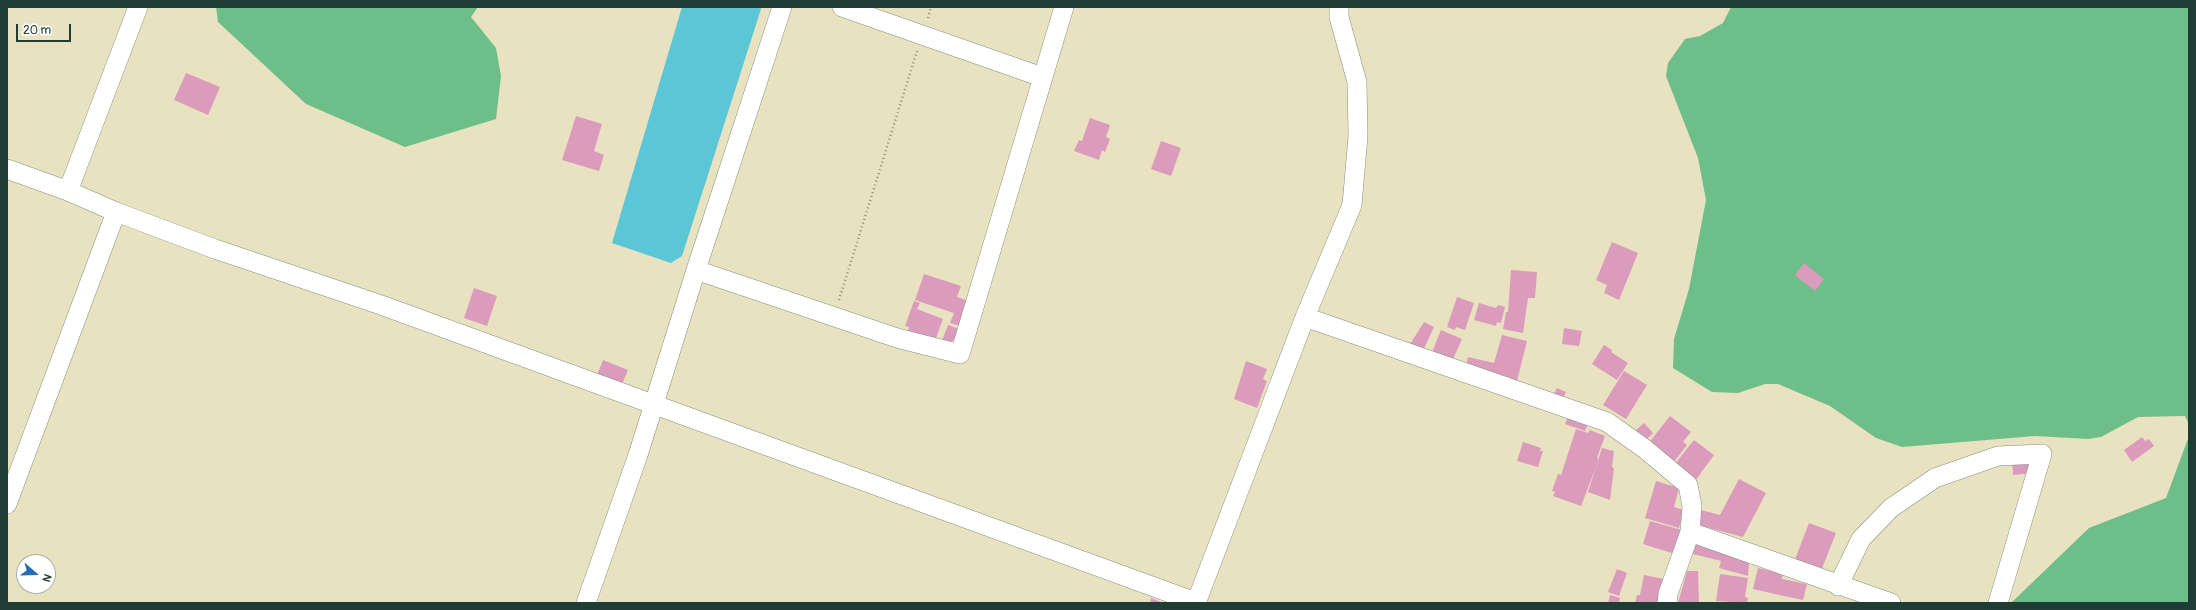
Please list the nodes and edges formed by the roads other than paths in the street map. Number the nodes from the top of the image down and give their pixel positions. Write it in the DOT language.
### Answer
graph roads {
  1 [pos="138,7"];
  2 [pos="782,7"];
  3 [pos="842,7"];
  4 [pos="1064,7"];
  5 [pos="1339,7"];
  6 [pos="1042,77"];
  7 [pos="7,169"];
  8 [pos="68,190"];
  9 [pos="116,212"];
  10 [pos="696,270"];
  11 [pos="1305,317"];
  12 [pos="654,405"];
  13 [pos="7,504"];
  14 [pos="1690,532"];
  15 [pos="1838,586"];
  16 [pos="586,603"];
  17 [pos="1197,603"];
  18 [pos="1667,603"];
  19 [pos="1890,603"];
  20 [pos="1998,603"];
  1 -- 8 [label="street"];
  2 -- 10 [label="street"];
  3 -- 6 [label="street"];
  4 -- 6 [label="street"];
  5 -- 11 [label="street"];
  6 -- 10 [label="street"];
  7 -- 8 [label="street"];
  8 -- 9 [label="street"];
  9 -- 12 [label="street"];
  9 -- 13 [label="street"];
  10 -- 12 [label="street"];
  11 -- 14 [label="street"];
  11 -- 17 [label="street"];
  12 -- 16 [label="street"];
  12 -- 17 [label="street"];
  14 -- 15 [label="street"];
  14 -- 18 [label="street"];
  15 -- 19 [label="street"];
  15 -- 20 [label="street"];
}
